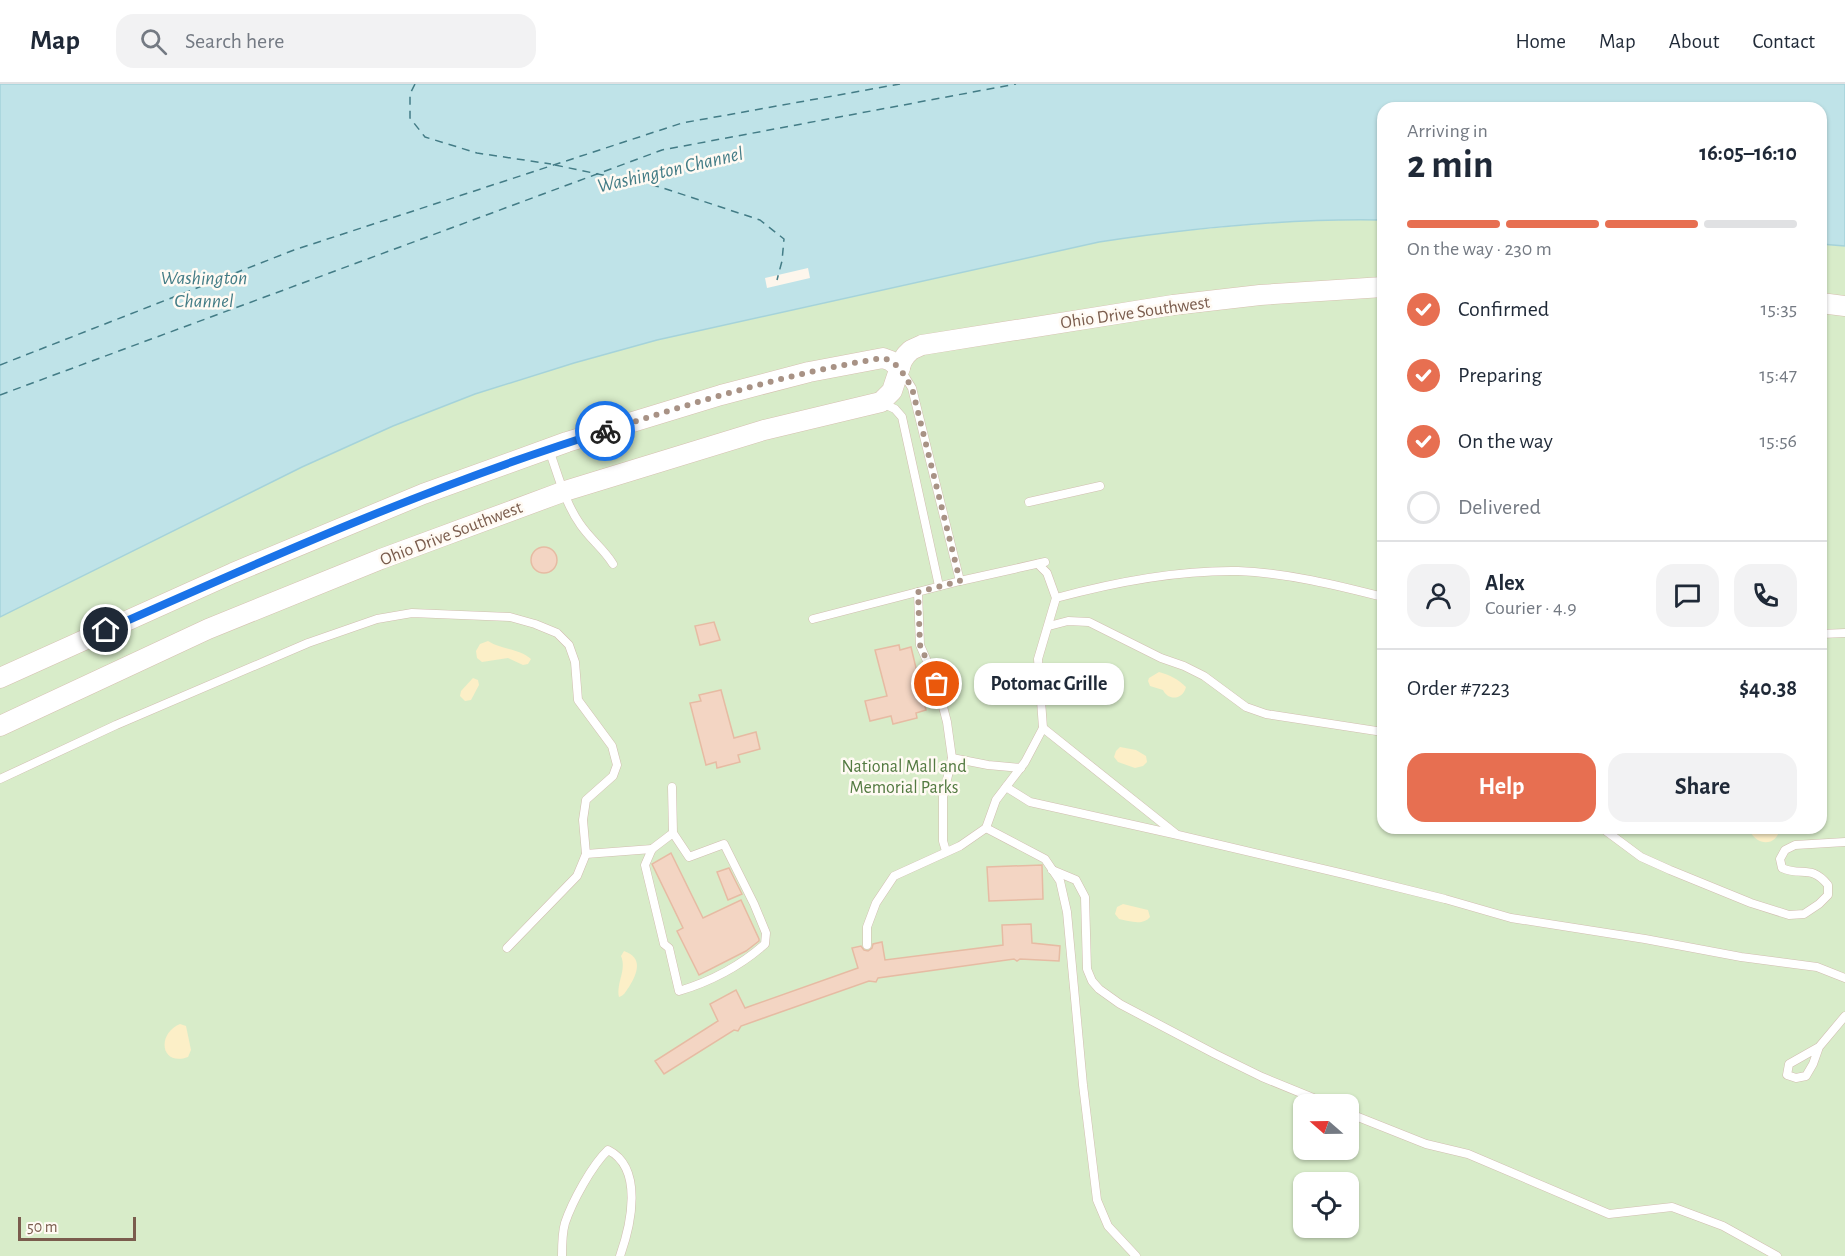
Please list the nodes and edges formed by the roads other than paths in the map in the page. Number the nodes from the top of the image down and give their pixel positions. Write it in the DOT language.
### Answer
graph roads {
  1 [pos="1377,287"];
  2 [pos="1827,304"];
  3 [pos="1845,306"];
  4 [pos="900,368"];
  5 [pos="881,402"];
  6 [pos="549,449"];
  7 [pos="1100,486"];
  8 [pos="565,491"];
  9 [pos="1029,502"];
  10 [pos="613,564"];
  11 [pos="960,581"];
  12 [pos="939,586"];
  13 [pos="918,592"];
  14 [pos="1377,596"];
  15 [pos="1056,598"];
  16 [pos="813,619"];
  17 [pos="1048,626"];
  18 [pos="1845,633"];
  19 [pos="1827,634"];
  20 [pos="0,678"];
  21 [pos="0,726"];
  22 [pos="1043,728"];
  23 [pos="1377,731"];
  24 [pos="952,758"];
  25 [pos="1021,768"];
  26 [pos="0,779"];
  27 [pos="672,787"];
  28 [pos="1006,787"];
  29 [pos="986,828"];
  30 [pos="673,833"];
  31 [pos="1610,834"];
  32 [pos="1178,835"];
  33 [pos="1845,842"];
  34 [pos="652,849"];
  35 [pos="946,851"];
  36 [pos="586,854"];
  37 [pos="1053,870"];
  38 [pos="867,945"];
  39 [pos="507,948"];
  40 [pos="1845,978"];
  41 [pos="1845,1016"];
  42 [pos="1819,1047"];
  43 [pos="1304,1094"];
  44 [pos="1359,1117"];
  45 [pos="562,1256"];
  46 [pos="620,1256"];
  47 [pos="1136,1256"];
  48 [pos="1777,1256"];
  1 -- 4 [label="street, Ohio Drive Southwest"];
  2 -- 3 [label="street"];
  4 -- 5 [label="street, Ohio Drive Southwest"];
  4 -- 6 [label="street"];
  4 -- 11 [label="lane"];
  5 -- 8 [label="street, Ohio Drive Southwest"];
  5 -- 12 [label="lane"];
  6 -- 8 [label="lane"];
  6 -- 20 [label="street"];
  7 -- 9 [label="lane"];
  8 -- 10 [label="lane"];
  8 -- 21 [label="street, Ohio Drive Southwest"];
  11 -- 12 [label="lane"];
  11 -- 15 [label="lane"];
  12 -- 13 [label="lane"];
  13 -- 16 [label="lane"];
  13 -- 24 [label="lane"];
  14 -- 15 [label="lane"];
  15 -- 17 [label="lane"];
  17 -- 22 [label="lane"];
  17 -- 23 [label="lane"];
  18 -- 19 [label="lane"];
  22 -- 25 [label="lane"];
  22 -- 32 [label="lane"];
  24 -- 25 [label="lane"];
  24 -- 35 [label="lane"];
  25 -- 28 [label="lane"];
  26 -- 36 [label="lane"];
  27 -- 30 [label="lane"];
  28 -- 29 [label="lane"];
  28 -- 32 [label="lane"];
  29 -- 35 [label="lane"];
  29 -- 37 [label="lane"];
  30 -- 34 [label="lane"];
  30 -- 34 [label="lane"];
  31 -- 33 [label="lane"];
  32 -- 40 [label="lane"];
  34 -- 36 [label="lane"];
  35 -- 38 [label="lane"];
  36 -- 39 [label="lane"];
  37 -- 43 [label="lane"];
  37 -- 47 [label="lane"];
  41 -- 42 [label="lane"];
  42 -- 42 [label="lane"];
  44 -- 48 [label="lane"];
  45 -- 46 [label="lane"];
}
